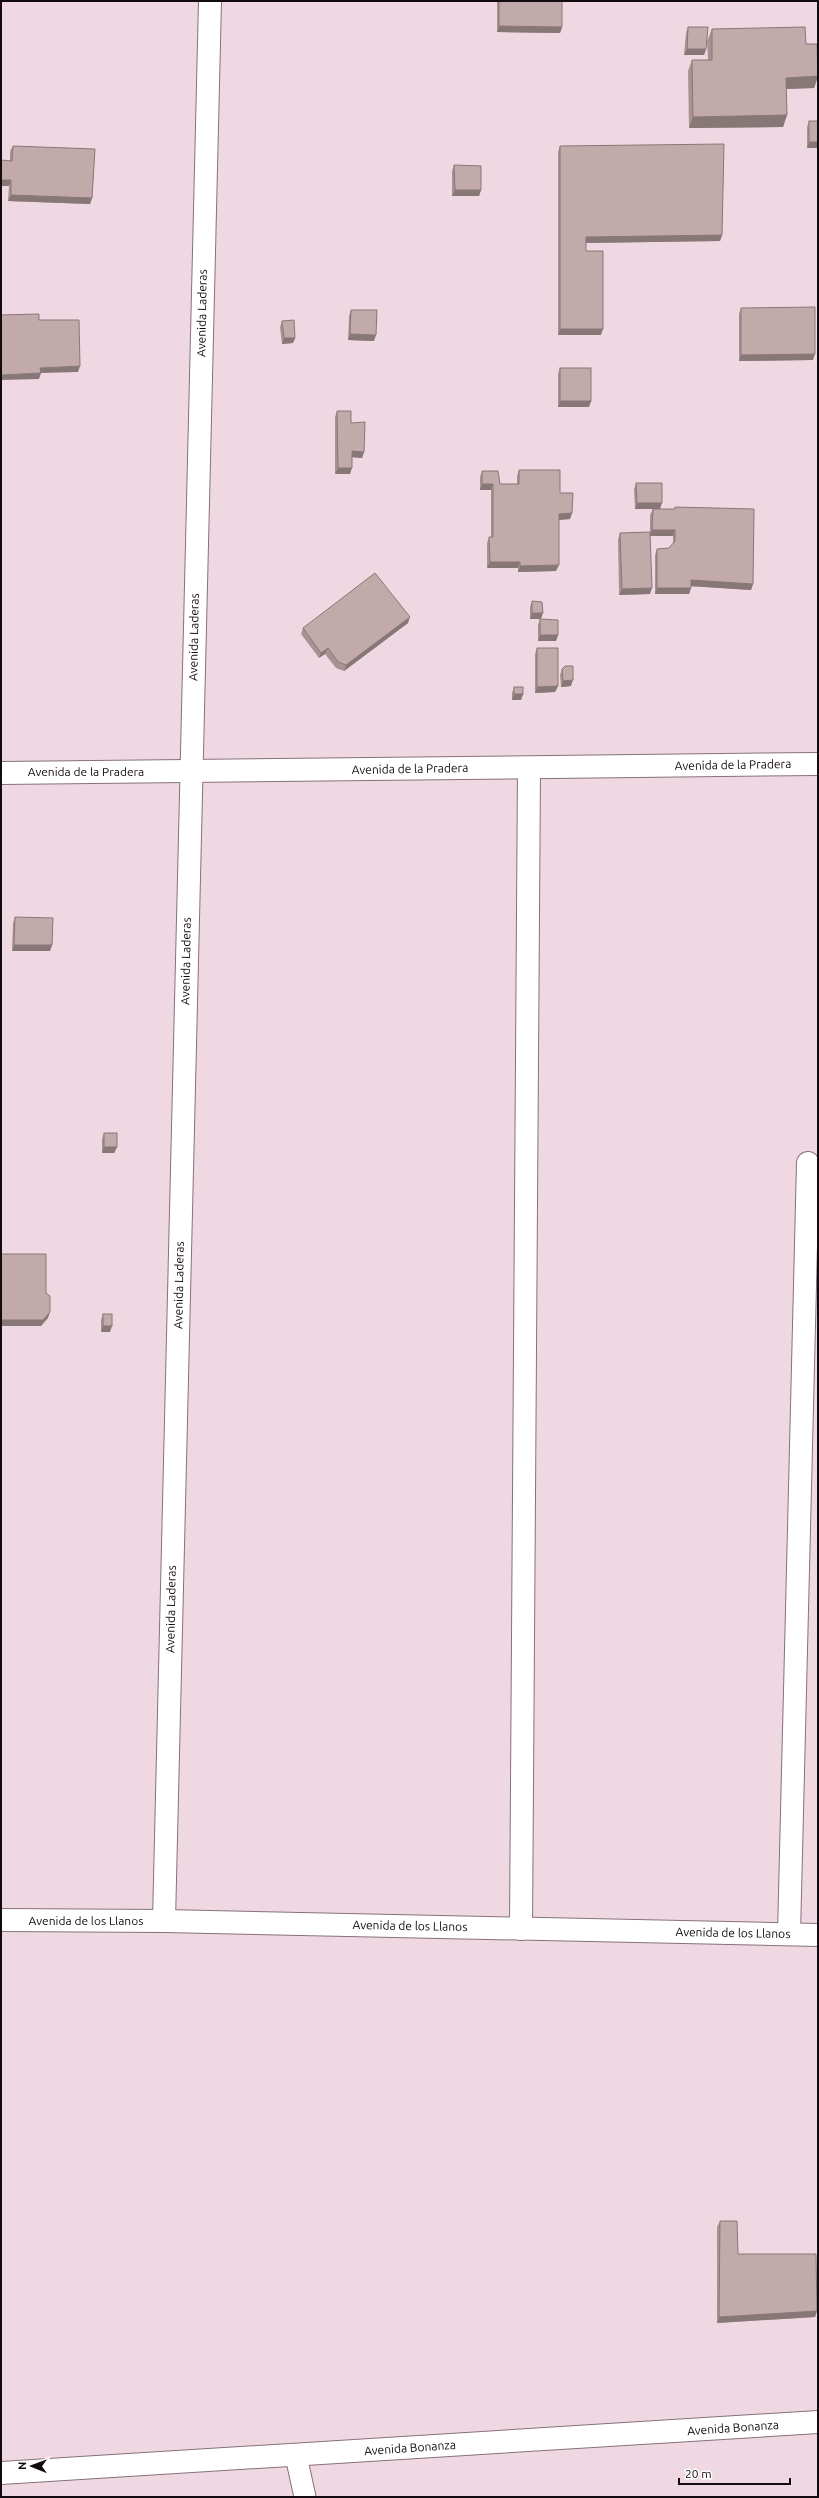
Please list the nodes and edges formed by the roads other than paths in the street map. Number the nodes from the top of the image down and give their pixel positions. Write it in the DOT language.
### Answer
graph roads {
  1 [pos="210,1"];
  2 [pos="818,764"];
  3 [pos="530,768"];
  4 [pos="191,772"];
  5 [pos="1,773"];
  6 [pos="808,1163"];
  7 [pos="1,1920"];
  8 [pos="164,1921"];
  9 [pos="521,1929"];
  10 [pos="788,1934"];
  11 [pos="818,1935"];
  12 [pos="818,2422"];
  13 [pos="296,2456"];
  14 [pos="1,2474"];
  15 [pos="305,2497"];
  1 -- 4 [label="street, Avenida Laderas"];
  2 -- 3 [label="street, Avenida de la Pradera"];
  3 -- 4 [label="street, Avenida de la Pradera"];
  3 -- 9 [label="street"];
  4 -- 5 [label="street, Avenida de la Pradera"];
  4 -- 8 [label="street, Avenida Laderas"];
  6 -- 10 [label="street"];
  7 -- 8 [label="street, Avenida de los Llanos"];
  8 -- 9 [label="street, Avenida de los Llanos"];
  9 -- 10 [label="street, Avenida de los Llanos"];
  10 -- 11 [label="street, Avenida de los Llanos"];
  12 -- 13 [label="street, Avenida Bonanza"];
  13 -- 14 [label="street, Avenida Bonanza"];
  13 -- 15 [label="lane"];
}
